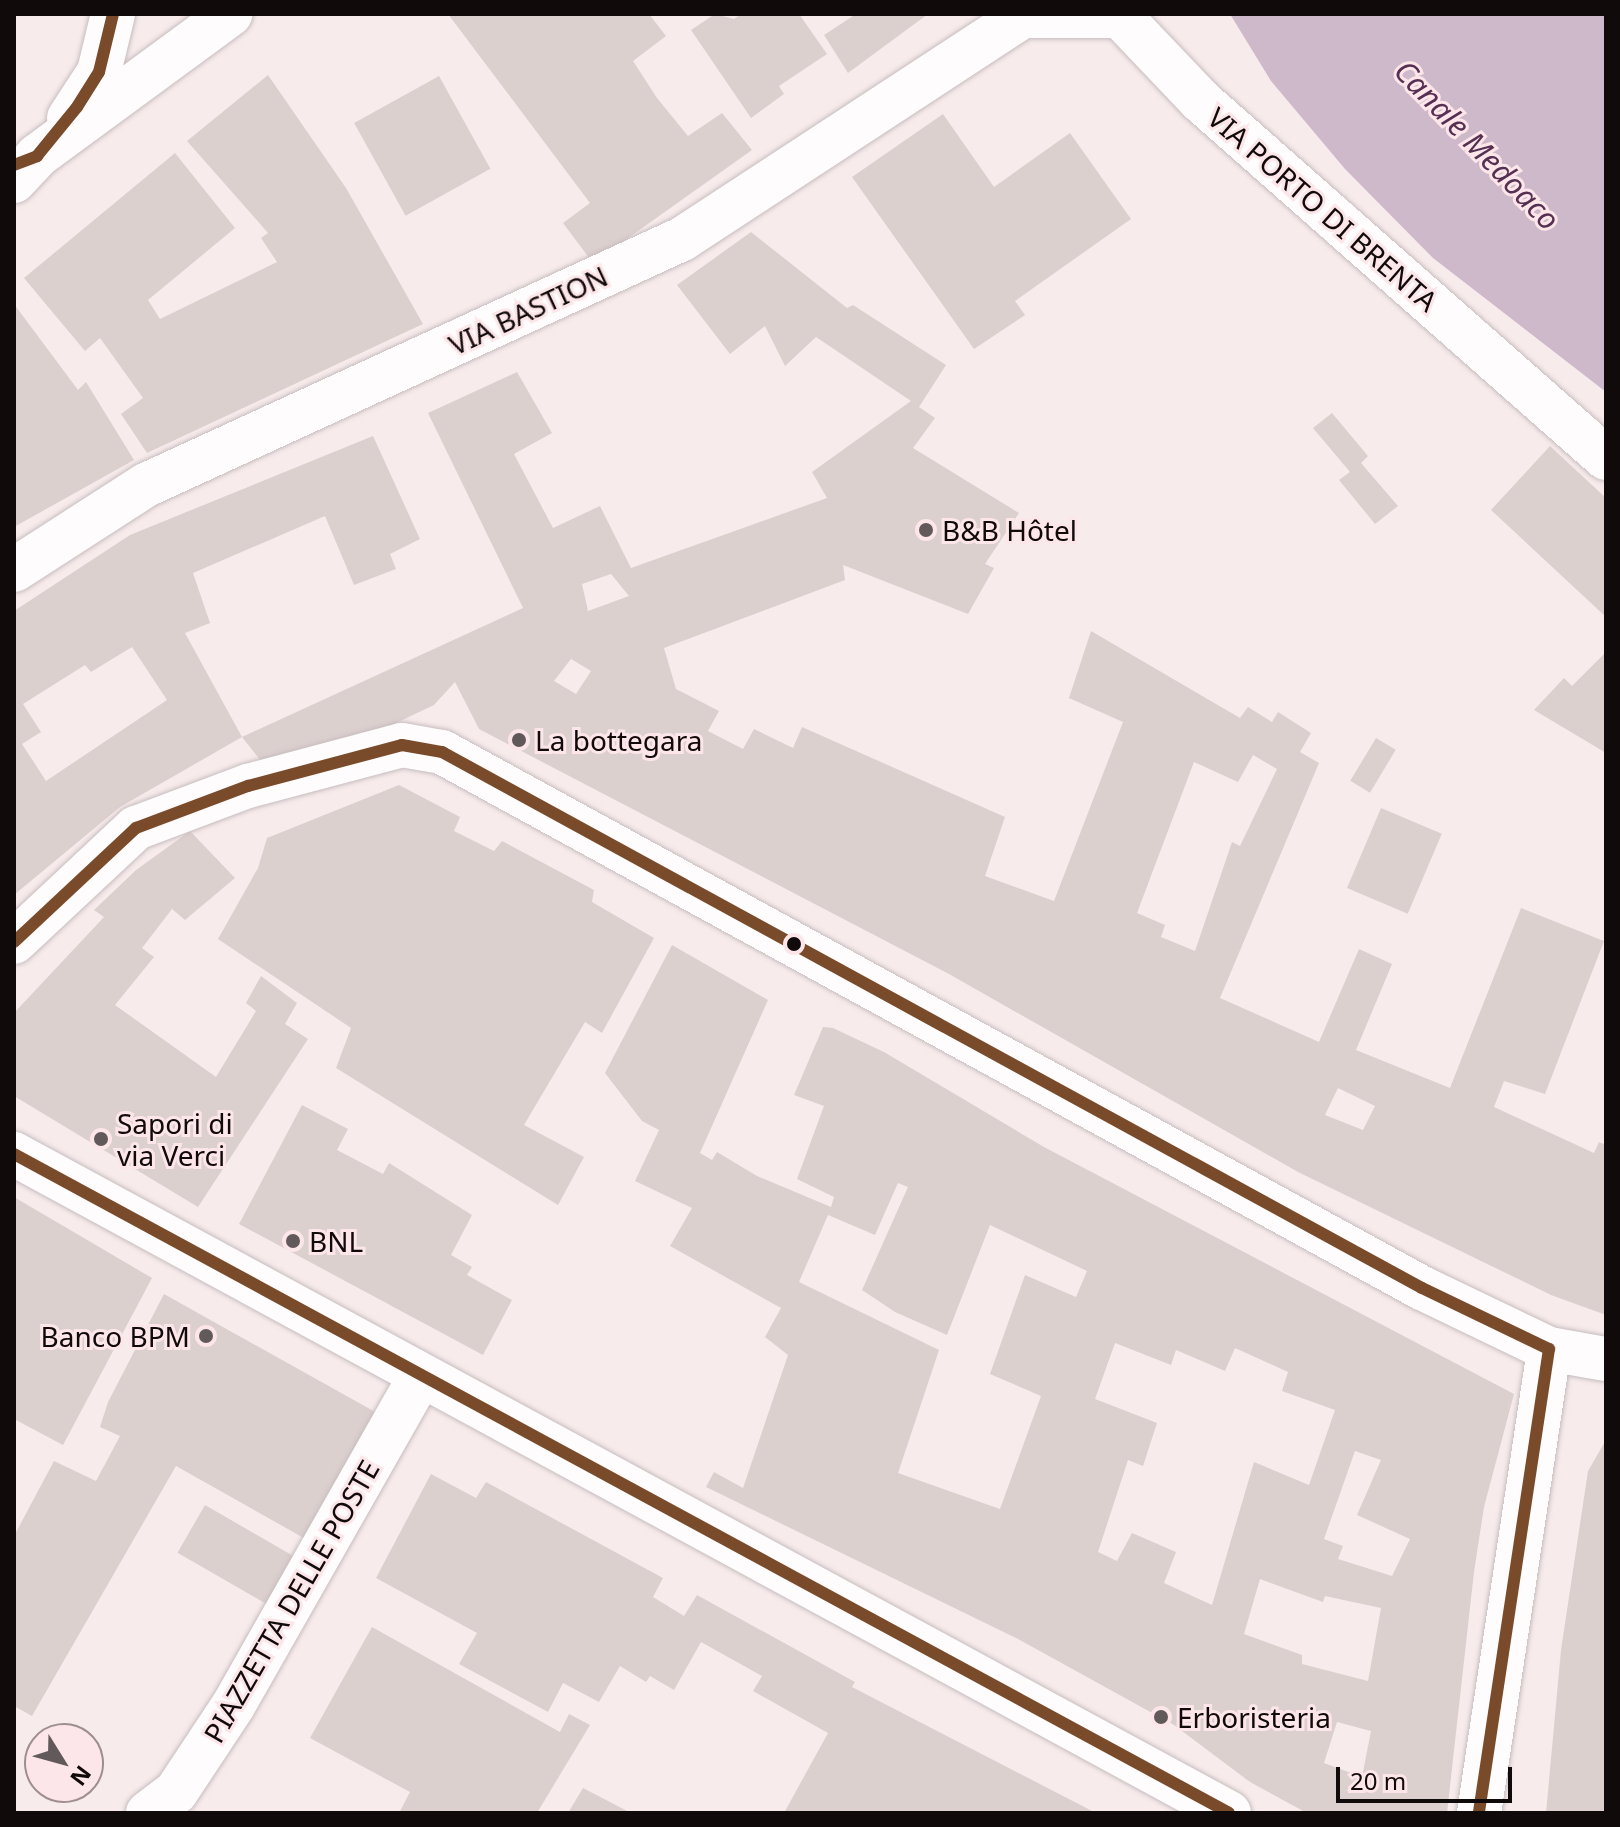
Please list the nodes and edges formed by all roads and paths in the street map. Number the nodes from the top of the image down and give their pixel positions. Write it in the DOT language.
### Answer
graph roads {
  1 [pos="113,14"];
  2 [pos="230,14"];
  3 [pos="1023,16"];
  4 [pos="22,167"];
  5 [pos="1606,458"];
  6 [pos="14,570"];
  7 [pos="14,942"];
  8 [pos="14,1154"];
  9 [pos="1549,1349"];
  10 [pos="1606,1359"];
  11 [pos="420,1377"];
  12 [pos="148,1813"];
  13 [pos="1229,1813"];
  14 [pos="1479,1813"];
  1 -- 4 [label="street"];
  2 -- 4 [label="street"];
  3 -- 5 [label="street, VIA PORTO DI BRENTA"];
  3 -- 6 [label="street, VIA BASTION"];
  7 -- 9 [label="street"];
  8 -- 11 [label="street"];
  9 -- 10 [label="street"];
  9 -- 14 [label="street"];
  11 -- 12 [label="street, PIAZZETTA DELLE POSTE"];
  11 -- 13 [label="street"];
}
